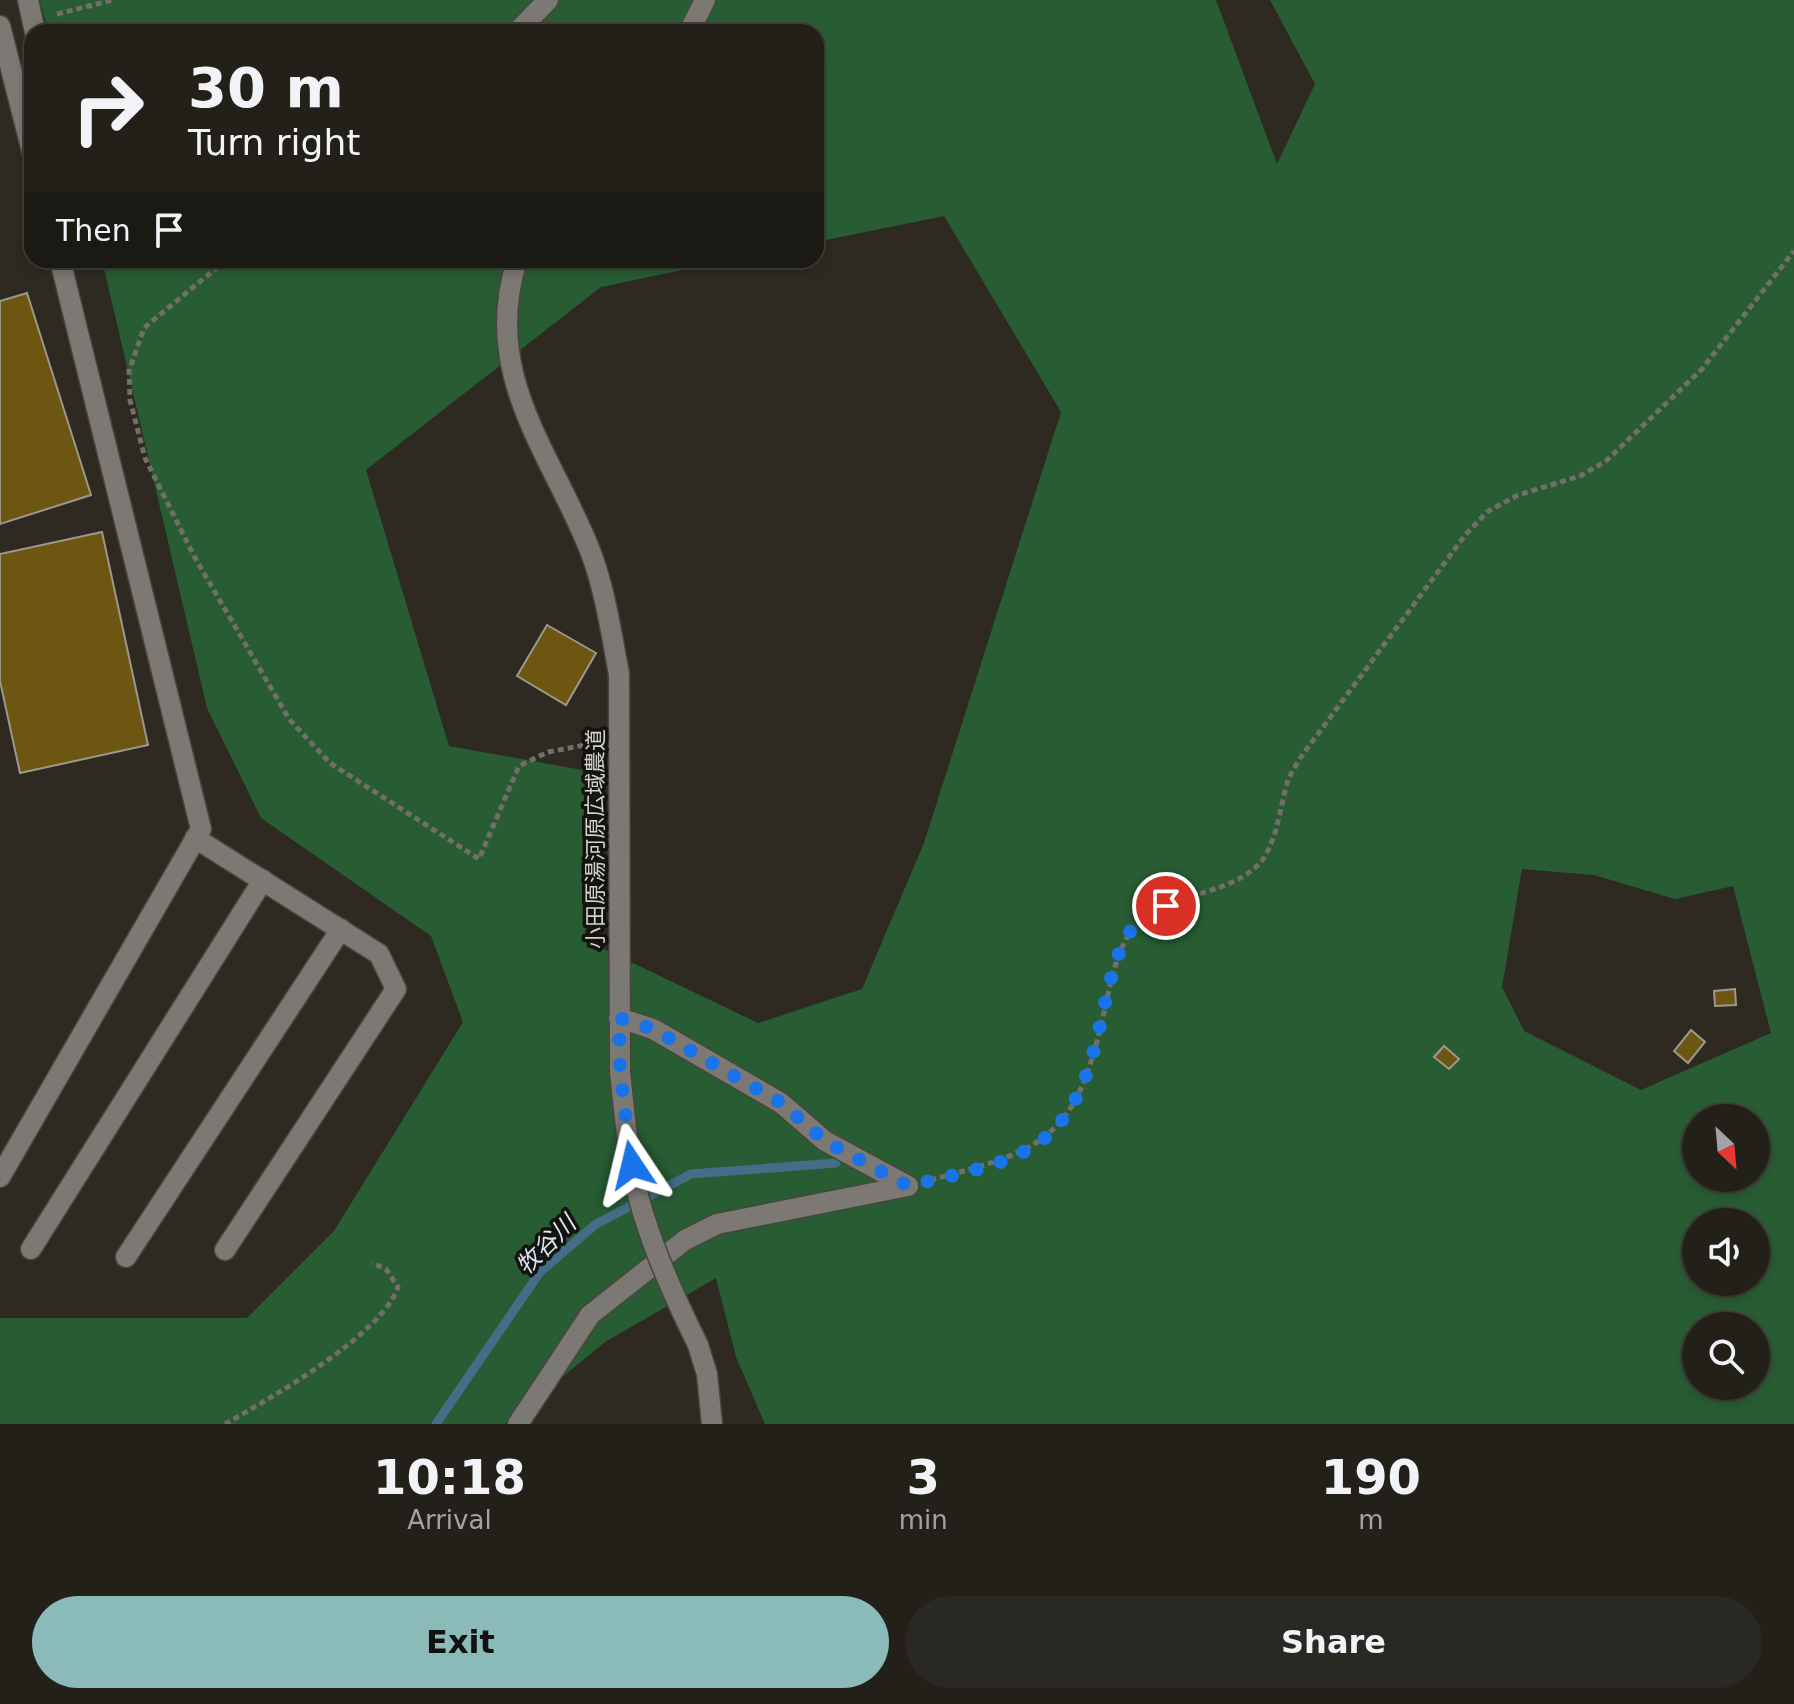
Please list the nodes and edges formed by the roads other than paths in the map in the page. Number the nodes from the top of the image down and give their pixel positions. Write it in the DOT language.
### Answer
graph roads {
  1 [pos="548,0"];
  2 [pos="705,0"];
  3 [pos="525,24"];
  4 [pos="693,24"];
  5 [pos="0,26"];
  6 [pos="24,120"];
  7 [pos="62,268"];
  8 [pos="514,268"];
  9 [pos="195,838"];
  10 [pos="263,880"];
  11 [pos="341,929"];
  12 [pos="619,1018"];
  13 [pos="0,1177"];
  14 [pos="31,1249"];
  15 [pos="225,1250"];
  16 [pos="126,1257"];
  17 [pos="518,1424"];
  18 [pos="712,1424"];
  1 -- 3 [label="street"];
  2 -- 4 [label="street"];
  5 -- 6 [label="street"];
  7 -- 9 [label="street"];
  8 -- 12 [label="street, 小田原湯河原広域農道"];
  9 -- 10 [label="street"];
  9 -- 13 [label="street"];
  10 -- 11 [label="street"];
  10 -- 14 [label="street"];
  11 -- 15 [label="street"];
  11 -- 16 [label="street"];
  12 -- 17 [label="street"];
  12 -- 18 [label="street, 小田原湯河原広域農道, bridge"];
}
